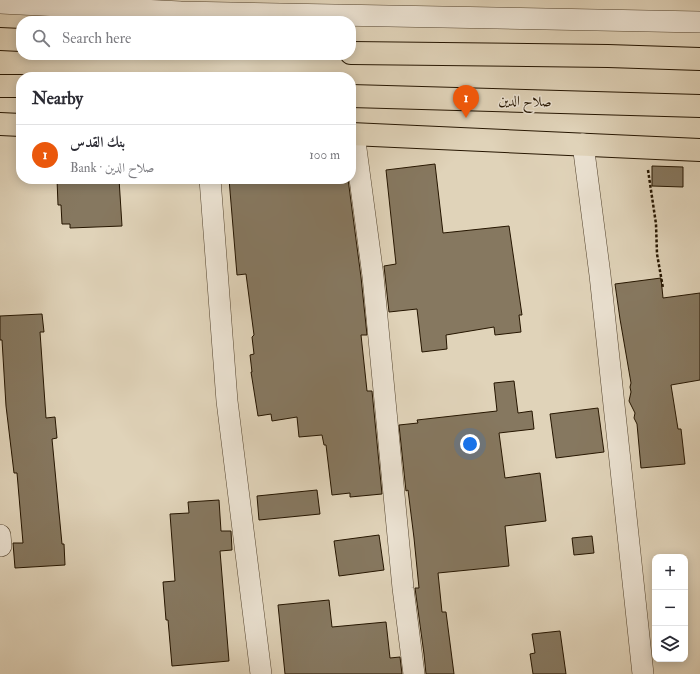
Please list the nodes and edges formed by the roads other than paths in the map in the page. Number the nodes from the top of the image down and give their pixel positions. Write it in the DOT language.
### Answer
graph roads {
  1 [pos="0,3"];
  2 [pos="76,7"];
  3 [pos="88,16"];
  4 [pos="700,22"];
  5 [pos="0,39"];
  6 [pos="16,40"];
  7 [pos="356,53"];
  8 [pos="700,59"];
  9 [pos="0,86"];
  10 [pos="16,86"];
  11 [pos="356,96"];
  12 [pos="700,106"];
  13 [pos="0,124"];
  14 [pos="16,125"];
  15 [pos="356,134"];
  16 [pos="583,144"];
  17 [pos="700,150"];
  18 [pos="356,161"];
  19 [pos="210,184"];
  20 [pos="261,674"];
  21 [pos="414,674"];
  22 [pos="643,674"];
  1 -- 2 [label="street"];
  2 -- 3 [label="street"];
  2 -- 4 [label="street"];
  5 -- 6 [label="main road"];
  7 -- 8 [label="main road"];
  9 -- 10 [label="main road"];
  11 -- 12 [label="main road, صلاح الدين"];
  13 -- 14 [label="main road"];
  15 -- 16 [label="main road"];
  16 -- 17 [label="main road"];
  16 -- 22 [label="street"];
  18 -- 21 [label="street"];
  19 -- 20 [label="street"];
}
